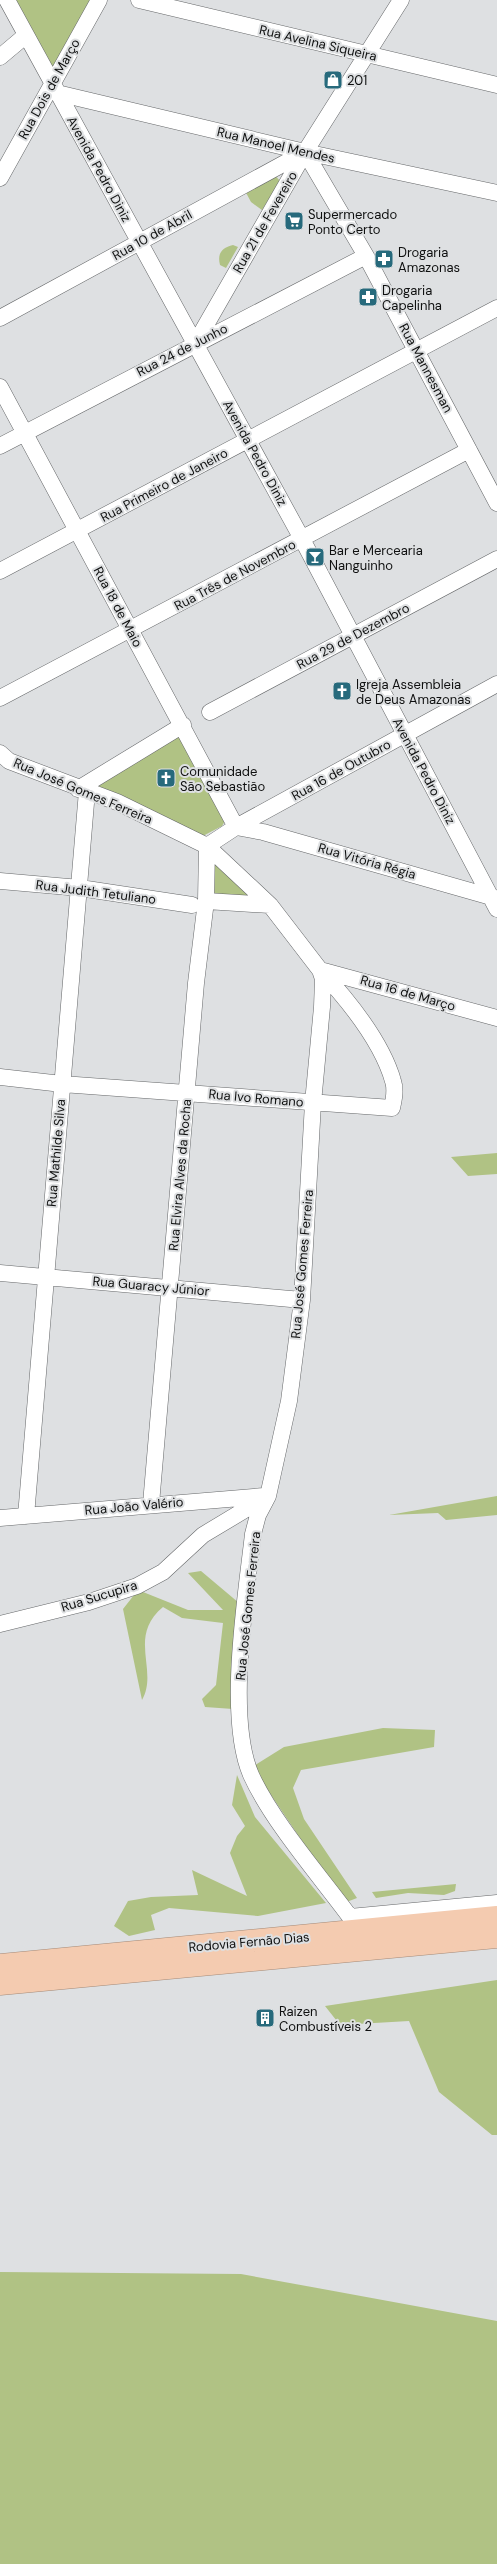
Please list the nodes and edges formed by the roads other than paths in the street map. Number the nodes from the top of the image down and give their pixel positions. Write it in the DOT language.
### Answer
graph roads {
  1 [pos="7,0"];
  2 [pos="98,0"];
  3 [pos="139,0"];
  4 [pos="401,0"];
  5 [pos="25,36"];
  6 [pos="367,55"];
  7 [pos="0,57"];
  8 [pos="497,85"];
  9 [pos="54,88"];
  10 [pos="304,152"];
  11 [pos="0,178"];
  12 [pos="497,193"];
  13 [pos="139,243"];
  14 [pos="366,256"];
  15 [pos="497,308"];
  16 [pos="0,318"];
  17 [pos="195,344"];
  18 [pos="418,351"];
  19 [pos="0,387"];
  20 [pos="26,432"];
  21 [pos="248,441"];
  22 [pos="0,446"];
  23 [pos="469,450"];
  24 [pos="497,503"];
  25 [pos="78,531"];
  26 [pos="302,540"];
  27 [pos="497,559"];
  28 [pos="0,571"];
  29 [pos="130,630"];
  30 [pos="352,636"];
  31 [pos="497,684"];
  32 [pos="0,698"];
  33 [pos="210,712"];
  34 [pos="183,726"];
  35 [pos="405,734"];
  36 [pos="0,753"];
  37 [pos="82,790"];
  38 [pos="236,827"];
  39 [pos="207,846"];
  40 [pos="0,881"];
  41 [pos="80,888"];
  42 [pos="495,898"];
  43 [pos="199,903"];
  44 [pos="270,905"];
  45 [pos="320,970"];
  46 [pos="497,1018"];
  47 [pos="0,1077"];
  48 [pos="62,1084"];
  49 [pos="186,1092"];
  50 [pos="313,1103"];
  51 [pos="0,1273"];
  52 [pos="46,1276"];
  53 [pos="171,1287"];
  54 [pos="302,1300"];
  55 [pos="268,1496"];
  56 [pos="151,1504"];
  57 [pos="26,1516"];
  58 [pos="0,1518"];
  59 [pos="0,1624"];
  60 [pos="497,1903"];
  61 [pos="350,1916"];
  62 [pos="497,1917"];
  63 [pos="497,1937"];
  64 [pos="291,1938"];
  65 [pos="387,1947"];
  66 [pos="77,1956"];
  67 [pos="0,1959"];
  68 [pos="0,1965"];
  69 [pos="0,1984"];
  70 [pos="0,1999"];
  1 -- 5 [label="street, Avenida Pedro Diniz"];
  2 -- 9 [label="street, Rua Dois de Março"];
  3 -- 6 [label="street, Rua Avelina Siqueira"];
  4 -- 6 [label="street, Rua 21 de Fevereiro"];
  5 -- 7 [label="street"];
  5 -- 9 [label="street, Avenida Pedro Diniz"];
  6 -- 8 [label="street, Rua Avelina Siqueira"];
  6 -- 10 [label="street, Rua 21 de Fevereiro"];
  9 -- 10 [label="street, Rua Manoel Mendes"];
  9 -- 11 [label="street, Rua Dois de Março"];
  9 -- 13 [label="street, Avenida Pedro Diniz"];
  10 -- 12 [label="street, Rua Manoel Mendes"];
  10 -- 13 [label="street, Rua 10 de Abril"];
  10 -- 14 [label="street, Rua Mannesman"];
  10 -- 17 [label="street, Rua 21 de Fevereiro"];
  13 -- 16 [label="street, Rua 10 de Abril"];
  13 -- 17 [label="street, Avenida Pedro Diniz"];
  14 -- 17 [label="street, Rua 24 de Junho"];
  14 -- 18 [label="street, Rua Mannesman"];
  15 -- 18 [label="street, Rua Primeiro de Janeiro"];
  17 -- 20 [label="street, Rua 24 de Junho"];
  17 -- 21 [label="street, Avenida Pedro Diniz"];
  18 -- 21 [label="street, Rua Primeiro de Janeiro"];
  18 -- 23 [label="street, Rua Mannesman"];
  19 -- 20 [label="street, Rua 18 de Maio"];
  20 -- 22 [label="street, Rua 24 de Junho"];
  20 -- 25 [label="street, Rua 18 de Maio"];
  21 -- 25 [label="street, Rua Primeiro de Janeiro"];
  21 -- 26 [label="street, Avenida Pedro Diniz"];
  23 -- 24 [label="street, Rua Mannesman"];
  23 -- 26 [label="street, Rua Três de Novembro"];
  25 -- 28 [label="street, Rua Primeiro de Janeiro"];
  25 -- 29 [label="street, Rua 18 de Maio"];
  26 -- 29 [label="street, Rua Três de Novembro"];
  26 -- 30 [label="street, Avenida Pedro Diniz"];
  27 -- 30 [label="street, Rua 29 de Dezembro"];
  29 -- 32 [label="street, Rua Três de Novembro"];
  29 -- 34 [label="street, Rua 18 de Maio"];
  30 -- 33 [label="street, Rua 29 de Dezembro"];
  30 -- 35 [label="street, Avenida Pedro Diniz"];
  31 -- 35 [label="street, Rua 16 de Outubro"];
  34 -- 37 [label="street"];
  34 -- 38 [label="street, Rua 18 de Maio"];
  35 -- 38 [label="street, Rua 16 de Outubro"];
  35 -- 42 [label="street, Avenida Pedro Diniz"];
  36 -- 37 [label="street, Rua José Gomes Ferreira"];
  37 -- 39 [label="street, Rua José Gomes Ferreira"];
  37 -- 41 [label="street, Rua Mathilde Silva"];
  38 -- 39 [label="street, Rua 16 de Outubro"];
  38 -- 42 [label="street, Rua Vitória Régia"];
  39 -- 43 [label="street, Rua Elvira Alves da Rocha"];
  39 -- 44 [label="street, Rua José Gomes Ferreira"];
  40 -- 41 [label="street, Rua Judith Tetuliano"];
  41 -- 43 [label="street, Rua Judith Tetuliano"];
  41 -- 48 [label="street, Rua Mathilde Silva"];
  43 -- 44 [label="street, Rua Judith Tetuliano"];
  43 -- 49 [label="street, Rua Elvira Alves da Rocha"];
  44 -- 45 [label="street, Rua José Gomes Ferreira"];
  45 -- 46 [label="street, Rua 16 de Março"];
  45 -- 50 [label="street, Rua José Gomes Ferreira"];
  45 -- 50 [label="street, Rua Ivo Romano"];
  47 -- 48 [label="street, Rua Ivo Romano"];
  48 -- 49 [label="street, Rua Ivo Romano"];
  48 -- 52 [label="street, Rua Mathilde Silva"];
  49 -- 50 [label="street, Rua Ivo Romano"];
  49 -- 53 [label="street, Rua Elvira Alves da Rocha"];
  50 -- 54 [label="street, Rua José Gomes Ferreira"];
  51 -- 52 [label="street, Rua Guaracy Júnior"];
  52 -- 53 [label="street, Rua Guaracy Júnior"];
  52 -- 57 [label="street, Rua Mathilde Silva"];
  53 -- 54 [label="street, Rua Guaracy Júnior"];
  53 -- 56 [label="street, Rua Elvira Alves da Rocha"];
  54 -- 55 [label="street, Rua José Gomes Ferreira"];
  55 -- 56 [label="street, Rua João Valério"];
  55 -- 59 [label="street, Rua Sucupira"];
  55 -- 61 [label="street, Rua José Gomes Ferreira"];
  56 -- 57 [label="street, Rua João Valério"];
  57 -- 58 [label="street, Rua João Valério"];
  60 -- 61 [label="street"];
  61 -- 64 [label="highway"];
  62 -- 64 [label="highway, Rodovia Fernão Dias"];
  63 -- 65 [label="highway, Rodovia Fernão Dias"];
  64 -- 66 [label="highway, Rodovia Fernão Dias"];
  65 -- 69 [label="highway, Rodovia Fernão Dias"];
  65 -- 70 [label="highway"];
  66 -- 67 [label="highway"];
  66 -- 68 [label="highway, Rodovia Fernão Dias"];
}
